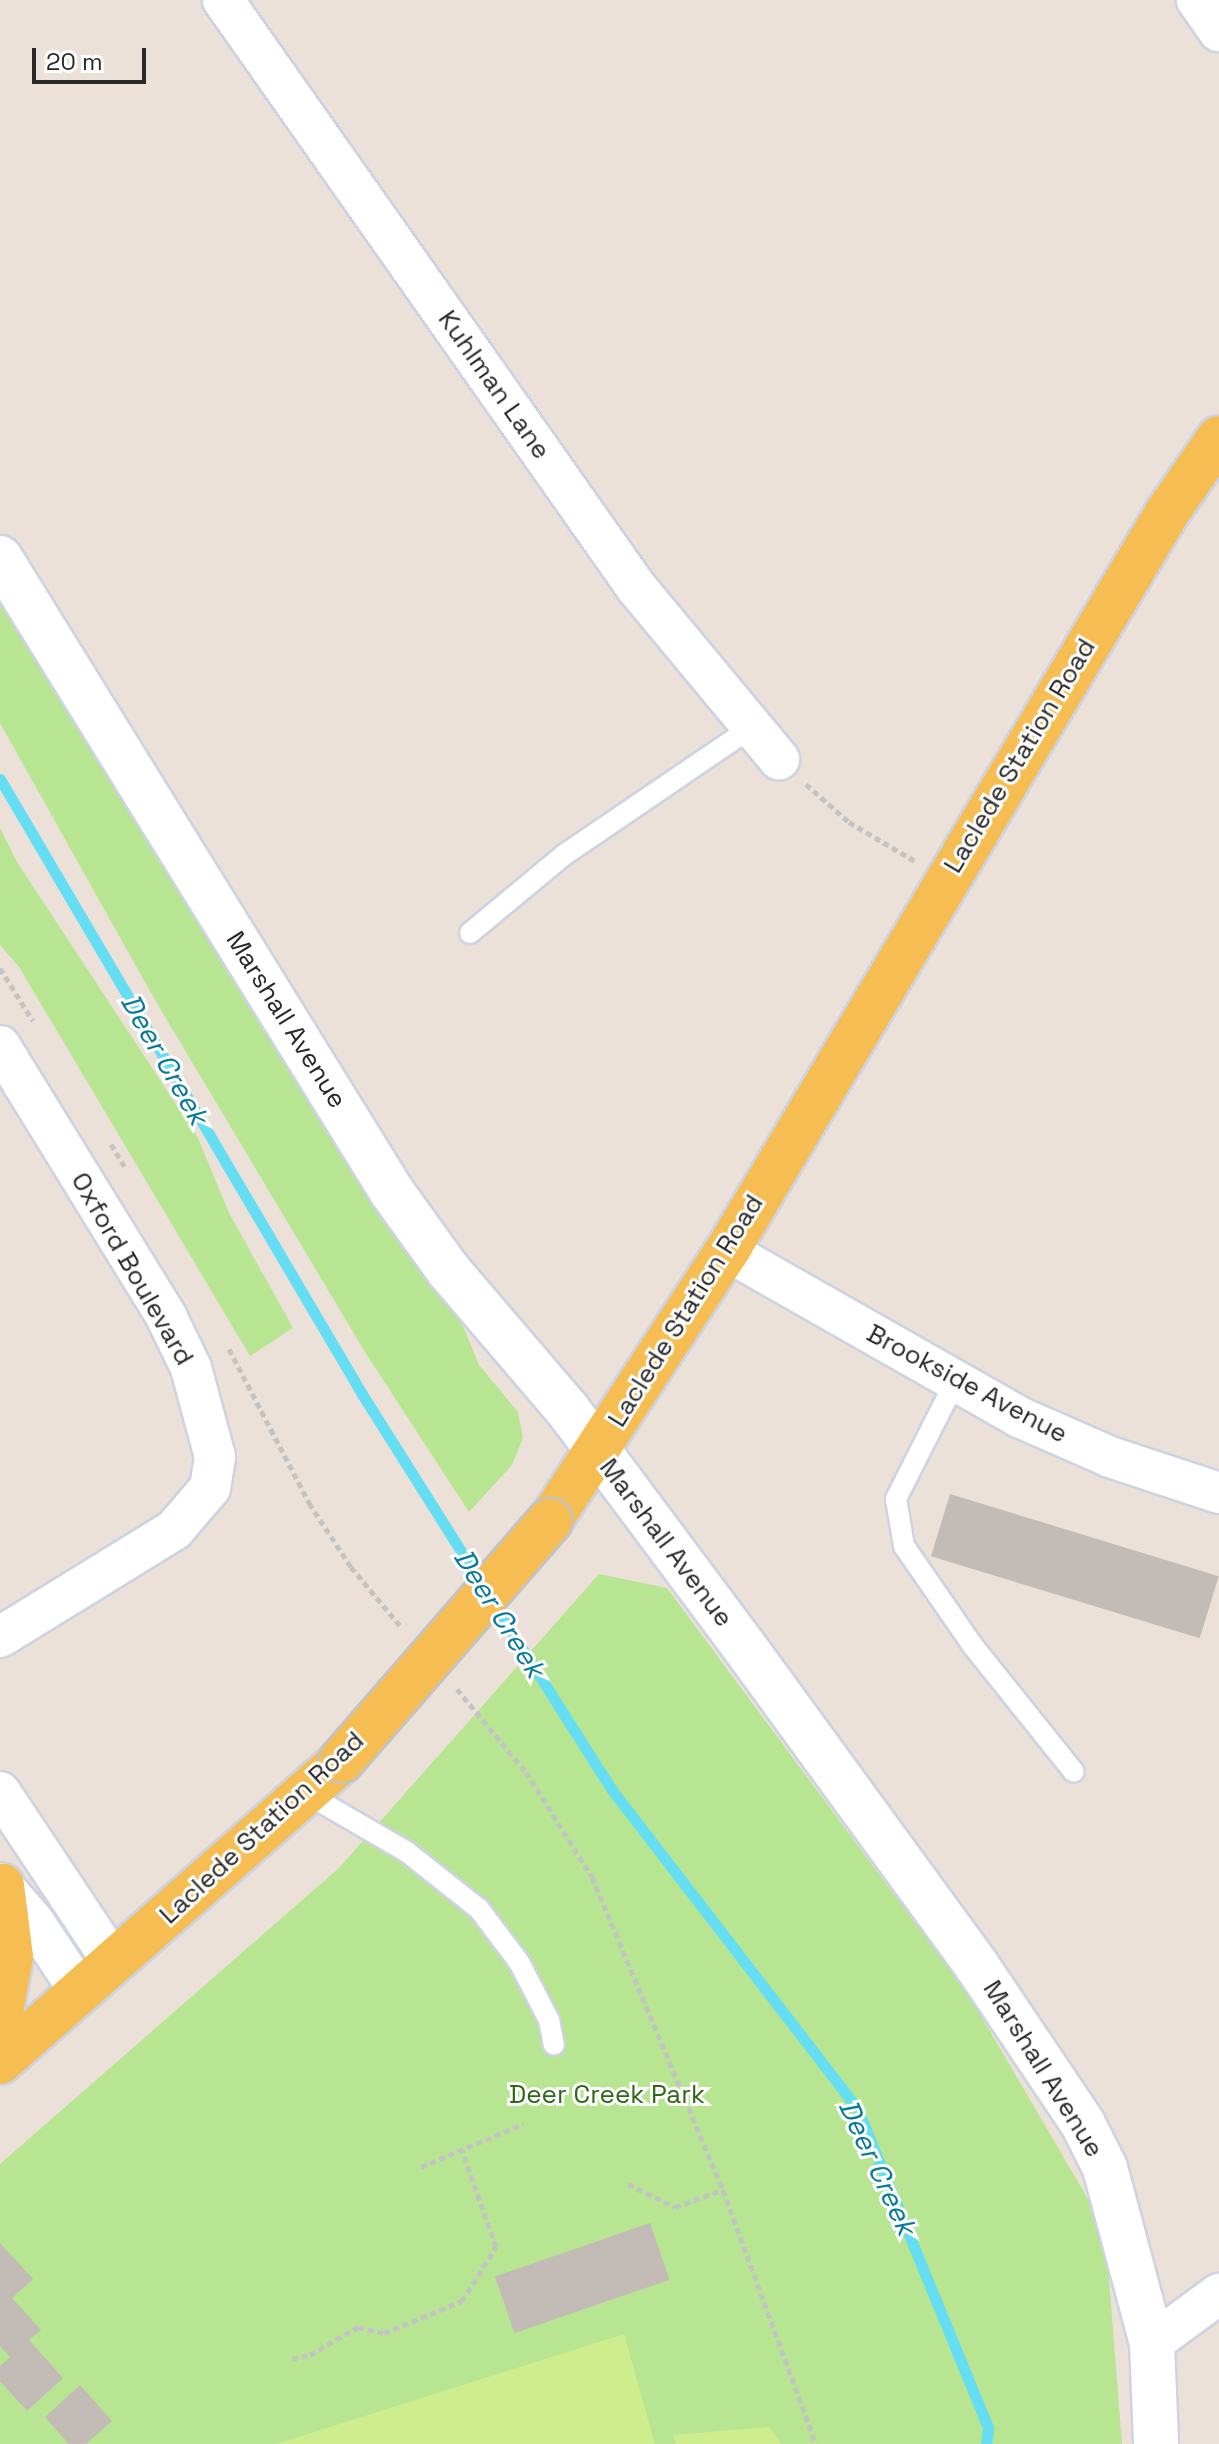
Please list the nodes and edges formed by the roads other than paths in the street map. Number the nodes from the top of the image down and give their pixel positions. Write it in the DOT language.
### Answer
graph roads {
  1 [pos="223,0"];
  2 [pos="1197,0"];
  3 [pos="1219,31"];
  4 [pos="1219,438"];
  5 [pos="0,558"];
  6 [pos="751,728"];
  7 [pos="779,759"];
  8 [pos="470,933"];
  9 [pos="0,1046"];
  10 [pos="727,1251"];
  11 [pos="955,1382"];
  12 [pos="597,1453"];
  13 [pos="1219,1493"];
  14 [pos="0,1637"];
  15 [pos="1074,1772"];
  16 [pos="0,1792"];
  17 [pos="307,1794"];
  18 [pos="1,1885"];
  19 [pos="113,1962"];
  20 [pos="79,1990"];
  21 [pos="0,2018"];
  22 [pos="554,2045"];
  23 [pos="0,2062"];
  24 [pos="1219,2294"];
  25 [pos="1152,2343"];
  26 [pos="1156,2444"];
  1 -- 6 [label="street, Kuhlman Lane"];
  2 -- 3 [label="street"];
  4 -- 10 [label="main road, Laclede Station Road"];
  5 -- 12 [label="street, Marshall Avenue"];
  6 -- 7 [label="street, Kuhlman Lane"];
  6 -- 8 [label="lane"];
  9 -- 14 [label="street, Oxford Boulevard"];
  10 -- 11 [label="street, Brookside Avenue"];
  10 -- 12 [label="main road, Laclede Station Road"];
  11 -- 13 [label="street, Brookside Avenue"];
  11 -- 15 [label="lane"];
  12 -- 17 [label="main road, Laclede Station Road, bridge"];
  12 -- 25 [label="street, Marshall Avenue"];
  16 -- 19 [label="street"];
  17 -- 19 [label="main road, Laclede Station Road"];
  17 -- 22 [label="lane"];
  18 -- 20 [label="street"];
  18 -- 21 [label="main road"];
  19 -- 20 [label="main road, Laclede Station Road"];
  20 -- 23 [label="main road, Laclede Station Road"];
  24 -- 25 [label="street"];
  25 -- 26 [label="street, Marshall Avenue"];
}
